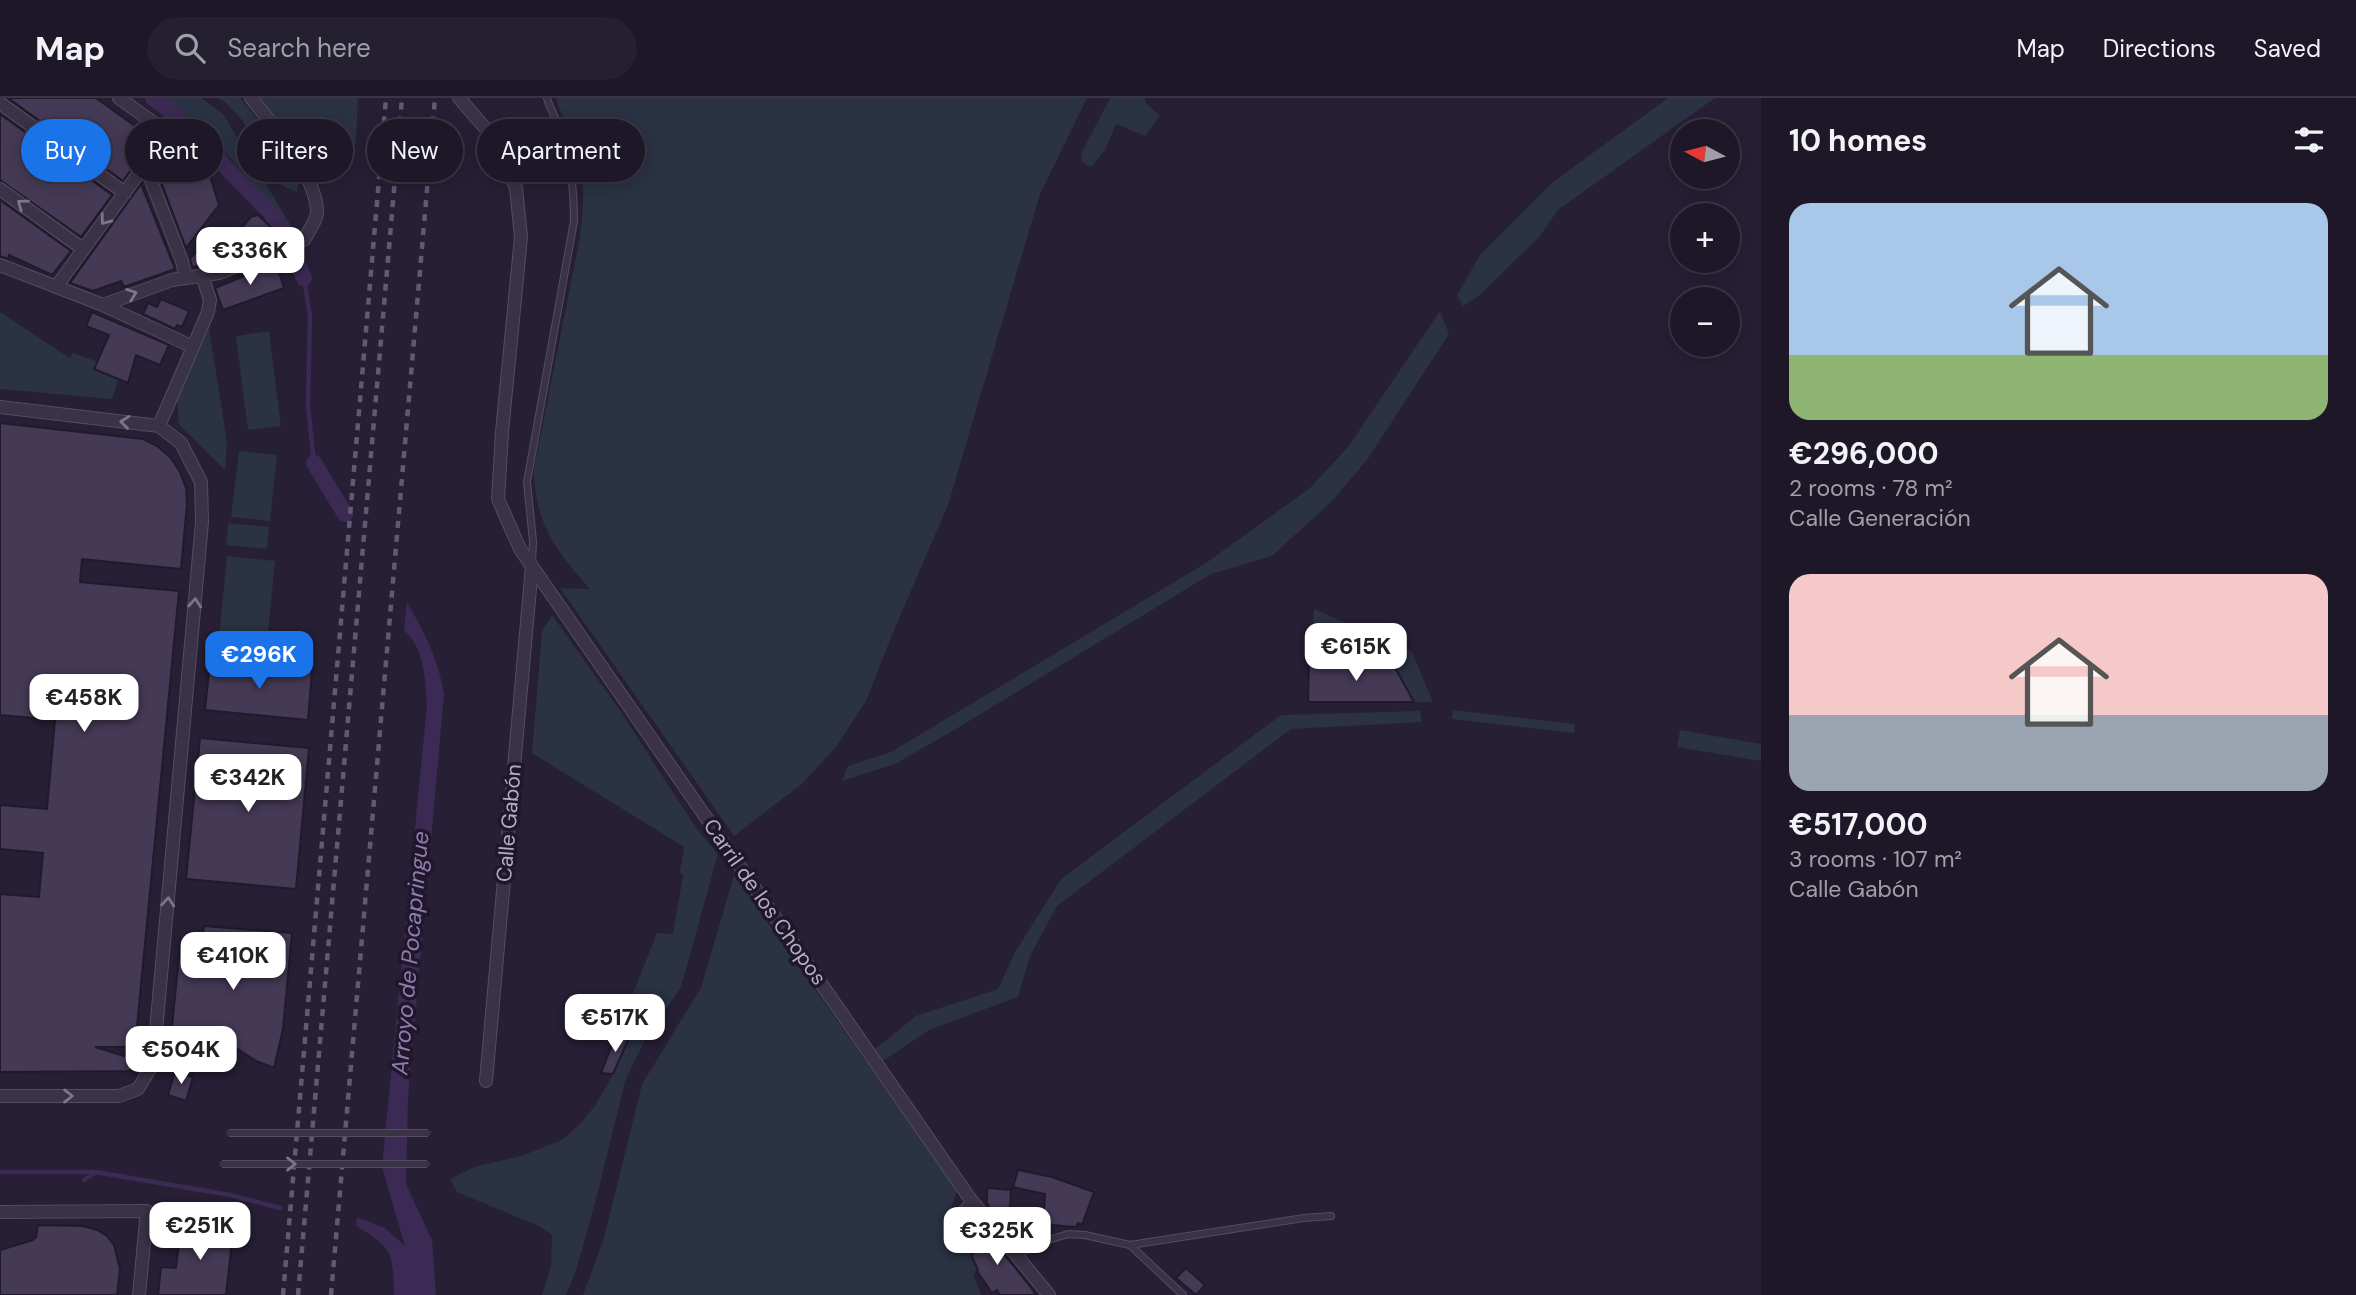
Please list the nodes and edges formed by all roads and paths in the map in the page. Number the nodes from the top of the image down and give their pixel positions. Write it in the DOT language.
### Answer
graph roads {
  1 [pos="119,98"];
  2 [pos="251,98"];
  3 [pos="547,98"];
  4 [pos="461,100"];
  5 [pos="0,103"];
  6 [pos="149,119"];
  7 [pos="133,182"];
  8 [pos="151,182"];
  9 [pos="0,189"];
  10 [pos="125,193"];
  11 [pos="83,248"];
  12 [pos="0,265"];
  13 [pos="202,275"];
  14 [pos="186,278"];
  15 [pos="56,287"];
  16 [pos="103,305"];
  17 [pos="193,347"];
  18 [pos="0,407"];
  19 [pos="159,426"];
  20 [pos="532,566"];
  21 [pos="485,1081"];
  22 [pos="0,1096"];
  23 [pos="229,1133"];
  24 [pos="428,1133"];
  25 [pos="222,1164"];
  26 [pos="427,1164"];
  27 [pos="971,1200"];
  28 [pos="0,1212"];
  29 [pos="956,1215"];
  30 [pos="1331,1216"];
  31 [pos="1130,1245"];
  32 [pos="1017,1255"];
  33 [pos="139,1295"];
  34 [pos="1049,1295"];
  35 [pos="1183,1295"];
  1 -- 6 [label="street"];
  2 -- 13 [label="street"];
  3 -- 20 [label="lane"];
  4 -- 20 [label="street, Carril de los Chopos"];
  5 -- 10 [label="street"];
  7 -- 10 [label="street"];
  8 -- 14 [label="street"];
  11 -- 9 [label="street, one-way"];
  10 -- 11 [label="street, one-way"];
  11 -- 15 [label="street"];
  12 -- 15 [label="street"];
  13 -- 14 [label="street"];
  13 -- 17 [label="street"];
  16 -- 14 [label="street, one-way"];
  15 -- 16 [label="street"];
  16 -- 17 [label="street"];
  17 -- 19 [label="street"];
  19 -- 18 [label="street, one-way"];
  22 -- 19 [label="street, one-way"];
  20 -- 21 [label="street, Calle Gabón"];
  20 -- 27 [label="street, Carril de los Chopos"];
  23 -- 24 [label="lane, bridge"];
  25 -- 26 [label="lane, one-way, bridge"];
  27 -- 29 [label="lane"];
  27 -- 32 [label="street, Carril de los Chopos"];
  28 -- 33 [label="street"];
  30 -- 31 [label="lane"];
  31 -- 32 [label="lane"];
  31 -- 35 [label="lane"];
  32 -- 34 [label="street, Carril de los Chopos"];
}
